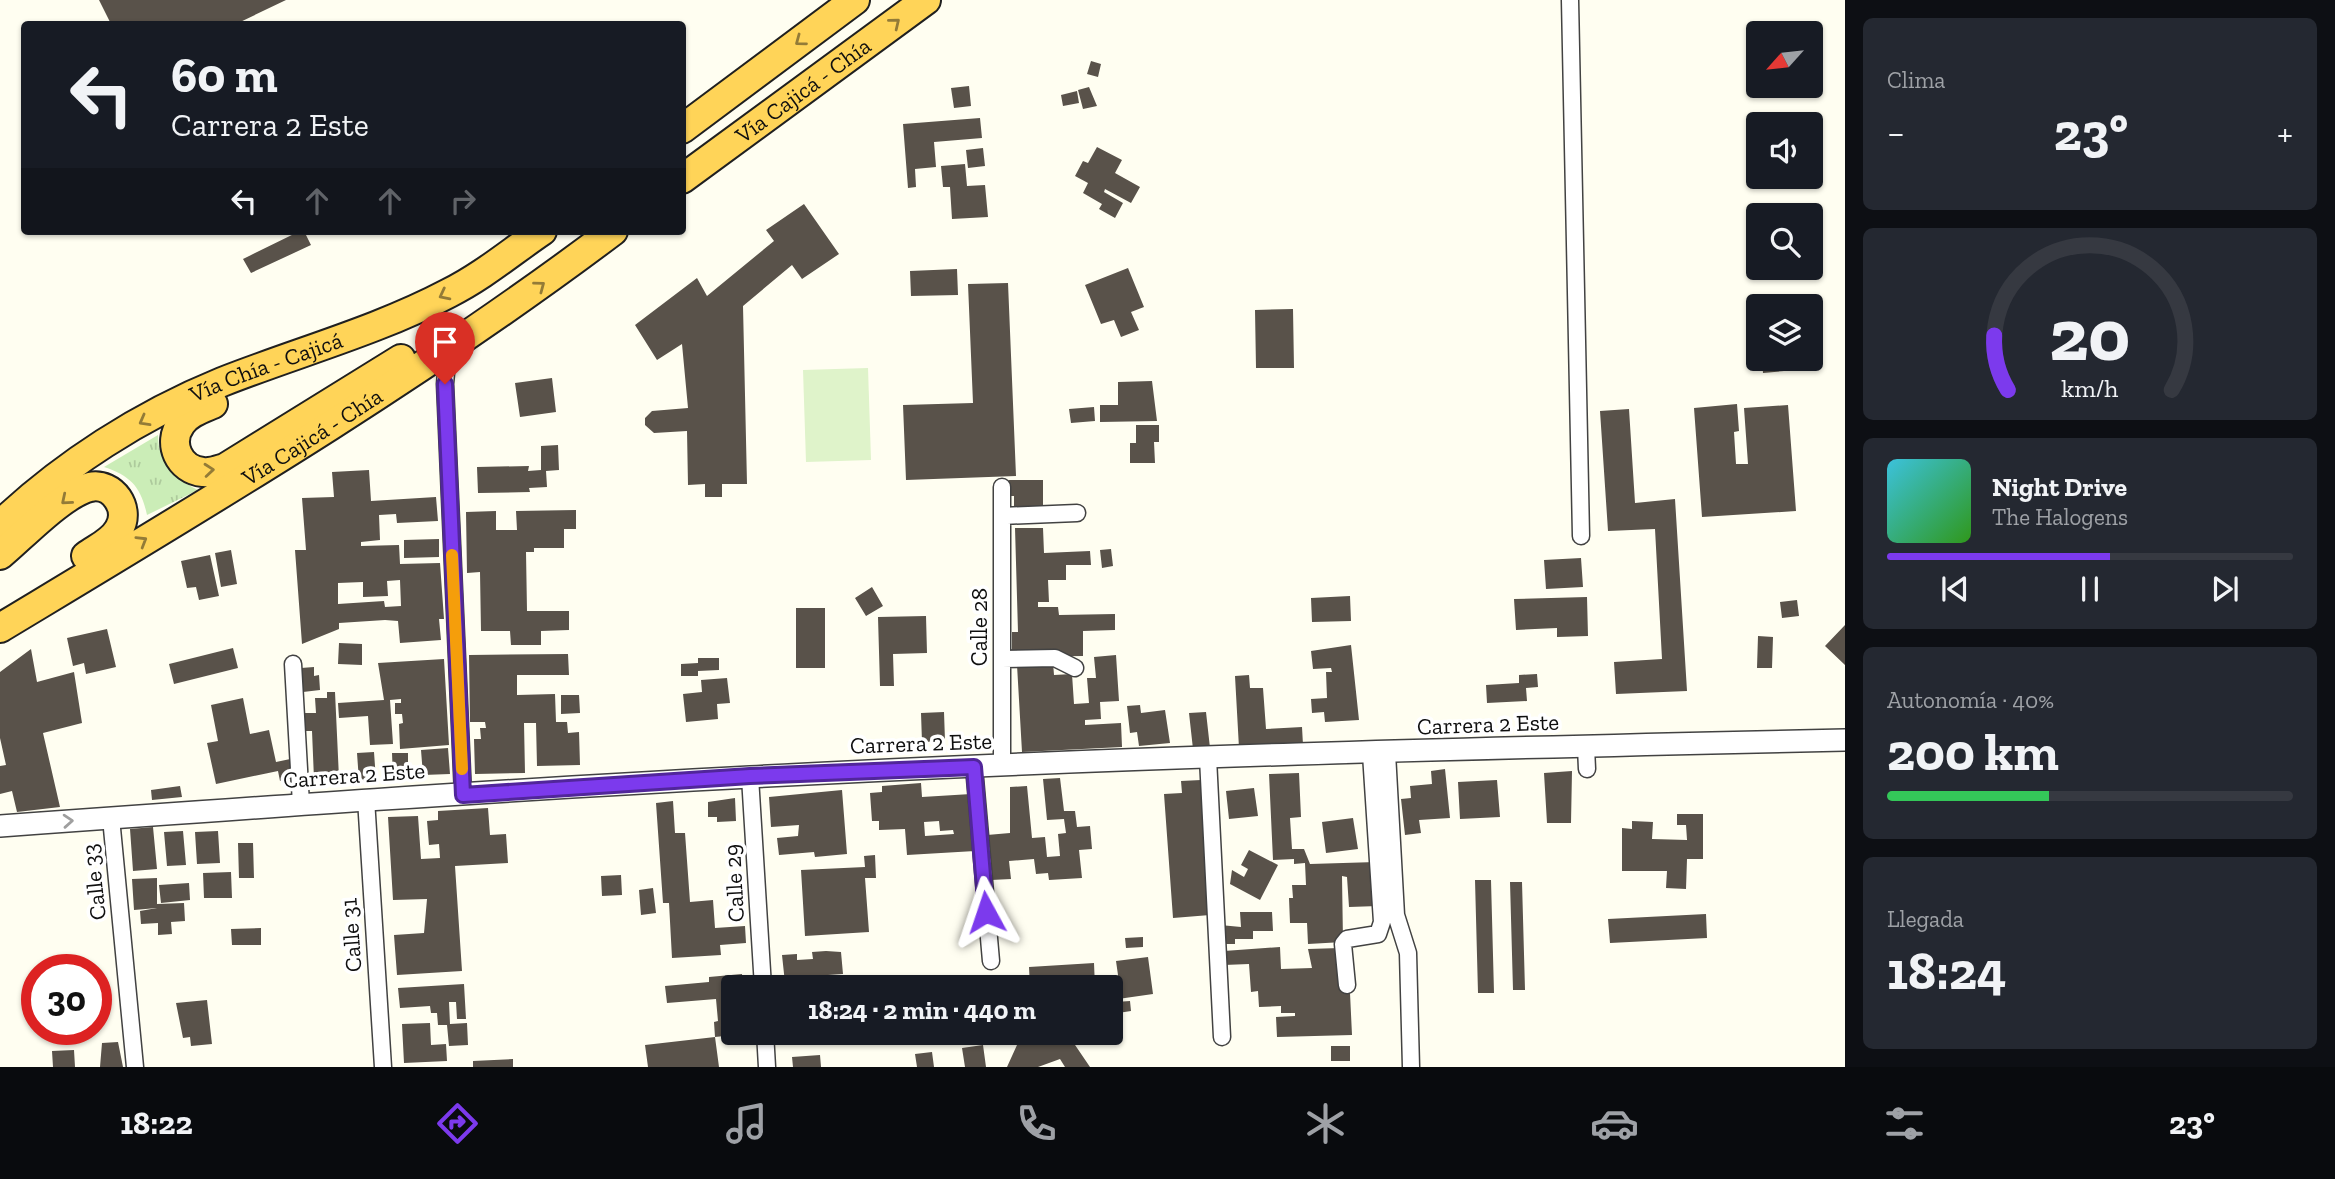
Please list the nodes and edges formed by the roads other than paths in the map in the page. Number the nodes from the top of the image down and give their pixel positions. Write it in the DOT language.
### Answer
graph roads {
  1 [pos="855,0"];
  2 [pos="926,0"];
  3 [pos="1570,0"];
  4 [pos="686,126"];
  5 [pos="686,176"];
  6 [pos="536,235"];
  7 [pos="608,235"];
  8 [pos="507,311"];
  9 [pos="449,351"];
  10 [pos="279,362"];
  11 [pos="1002,487"];
  12 [pos="1077,513"];
  13 [pos="1002,516"];
  14 [pos="0,524"];
  15 [pos="1581,536"];
  16 [pos="0,555"];
  17 [pos="4,625"];
  18 [pos="1002,659"];
  19 [pos="293,664"];
  20 [pos="1075,668"];
  21 [pos="1845,740"];
  22 [pos="1586,747"];
  23 [pos="1379,753"];
  24 [pos="1208,758"];
  25 [pos="1002,766"];
  26 [pos="974,767"];
  27 [pos="1587,769"];
  28 [pos="750,776"];
  29 [pos="463,795"];
  30 [pos="366,799"];
  31 [pos="301,804"];
  32 [pos="111,818"];
  33 [pos="0,826"];
  34 [pos="990,961"];
  35 [pos="762,975"];
  36 [pos="1348,985"];
  37 [pos="1222,1037"];
  38 [pos="766,1045"];
  39 [pos="135,1067"];
  40 [pos="383,1067"];
  41 [pos="767,1067"];
  42 [pos="1411,1067"];
  1 -- 4 [label="highway, one-way"];
  5 -- 2 [label="highway, Vía Cajicá - Chía, one-way"];
  3 -- 15 [label="street"];
  6 -- 10 [label="highway, Vía Chía - Cajicá, one-way"];
  8 -- 7 [label="highway, Vía Cajicá - Chía, one-way"];
  8 -- 9 [label="highway, Vía Cajicá - Chía"];
  10 -- 8 [label="highway, one-way"];
  17 -- 9 [label="highway, Vía Cajicá - Chía, one-way"];
  9 -- 29 [label="street"];
  10 -- 14 [label="highway, Vía Chía - Cajicá, one-way"];
  11 -- 13 [label="street, Calle 28"];
  12 -- 13 [label="street"];
  13 -- 18 [label="street, Calle 28"];
  17 -- 16 [label="highway, one-way"];
  18 -- 20 [label="street"];
  18 -- 25 [label="street, Calle 28"];
  19 -- 31 [label="street"];
  21 -- 22 [label="street, Carrera 2 Este"];
  22 -- 23 [label="street, Carrera 2 Este"];
  22 -- 27 [label="street"];
  23 -- 24 [label="street, Carrera 2 Este"];
  23 -- 36 [label="street"];
  23 -- 42 [label="street"];
  24 -- 25 [label="street, Carrera 2 Este"];
  24 -- 37 [label="street"];
  25 -- 26 [label="street, Carrera 2 Este"];
  26 -- 28 [label="street, Carrera 2 Este"];
  26 -- 34 [label="street"];
  28 -- 29 [label="street, Carrera 2 Este"];
  28 -- 35 [label="street, Calle 29"];
  29 -- 30 [label="street, Carrera 2 Este"];
  30 -- 31 [label="street, Carrera 2 Este"];
  30 -- 40 [label="street, Calle 31"];
  31 -- 32 [label="street, Carrera 2 Este"];
  33 -- 32 [label="street, Carrera 2 Este, one-way"];
  32 -- 39 [label="street, Calle 33"];
  38 -- 41 [label="street"];
}
